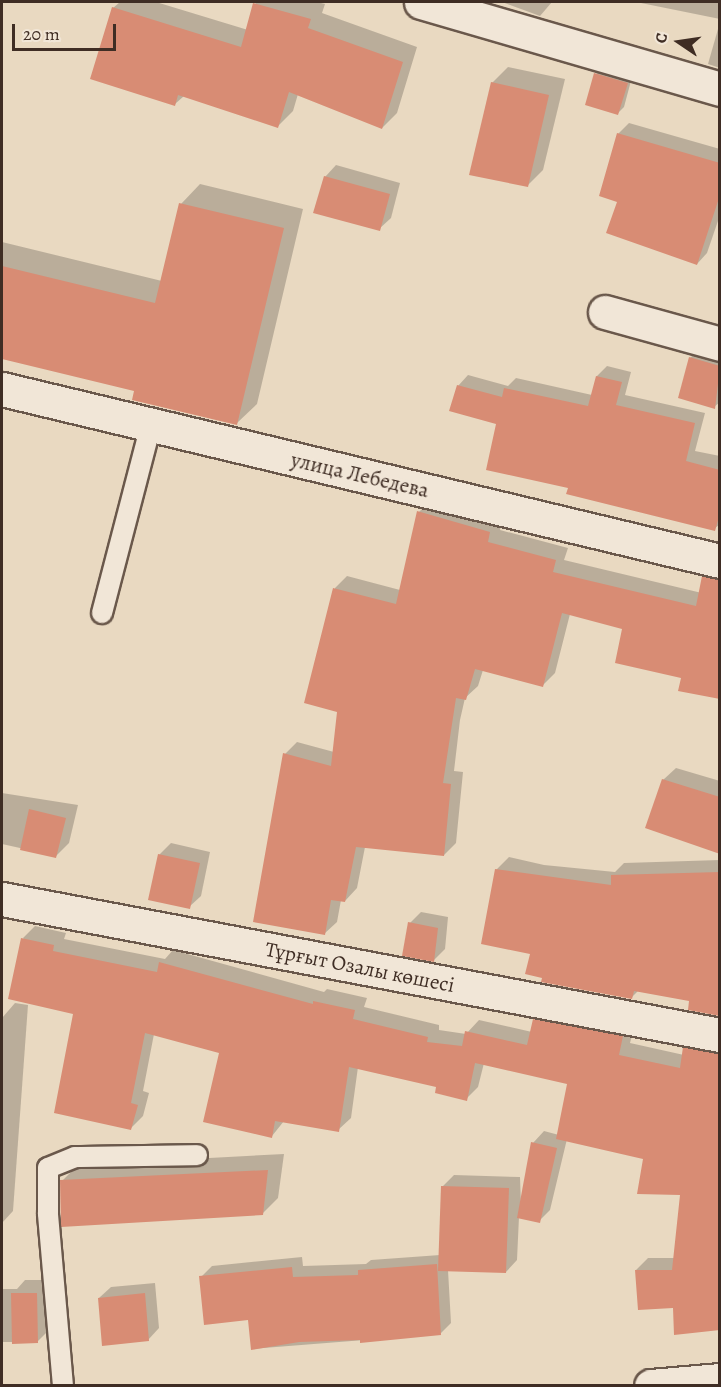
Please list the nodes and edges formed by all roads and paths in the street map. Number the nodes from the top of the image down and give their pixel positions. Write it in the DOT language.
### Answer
graph roads {
  1 [pos="421,2"];
  2 [pos="720,89"];
  3 [pos="605,312"];
  4 [pos="720,344"];
  5 [pos="2,389"];
  6 [pos="151,425"];
  7 [pos="720,561"];
  8 [pos="102,613"];
  9 [pos="2,899"];
  10 [pos="720,1035"];
  11 [pos="197,1155"];
  12 [pos="720,1380"];
  13 [pos="63,1386"];
  14 [pos="651,1386"];
  1 -- 2 [label="street"];
  3 -- 4 [label="street"];
  5 -- 6 [label="street, улица Лебедева"];
  6 -- 7 [label="street, улица Лебедева"];
  6 -- 8 [label="lane"];
  9 -- 10 [label="street, Тұрғыт Озалы көшесі"];
  11 -- 13 [label="lane"];
  12 -- 14 [label="street"];
}
